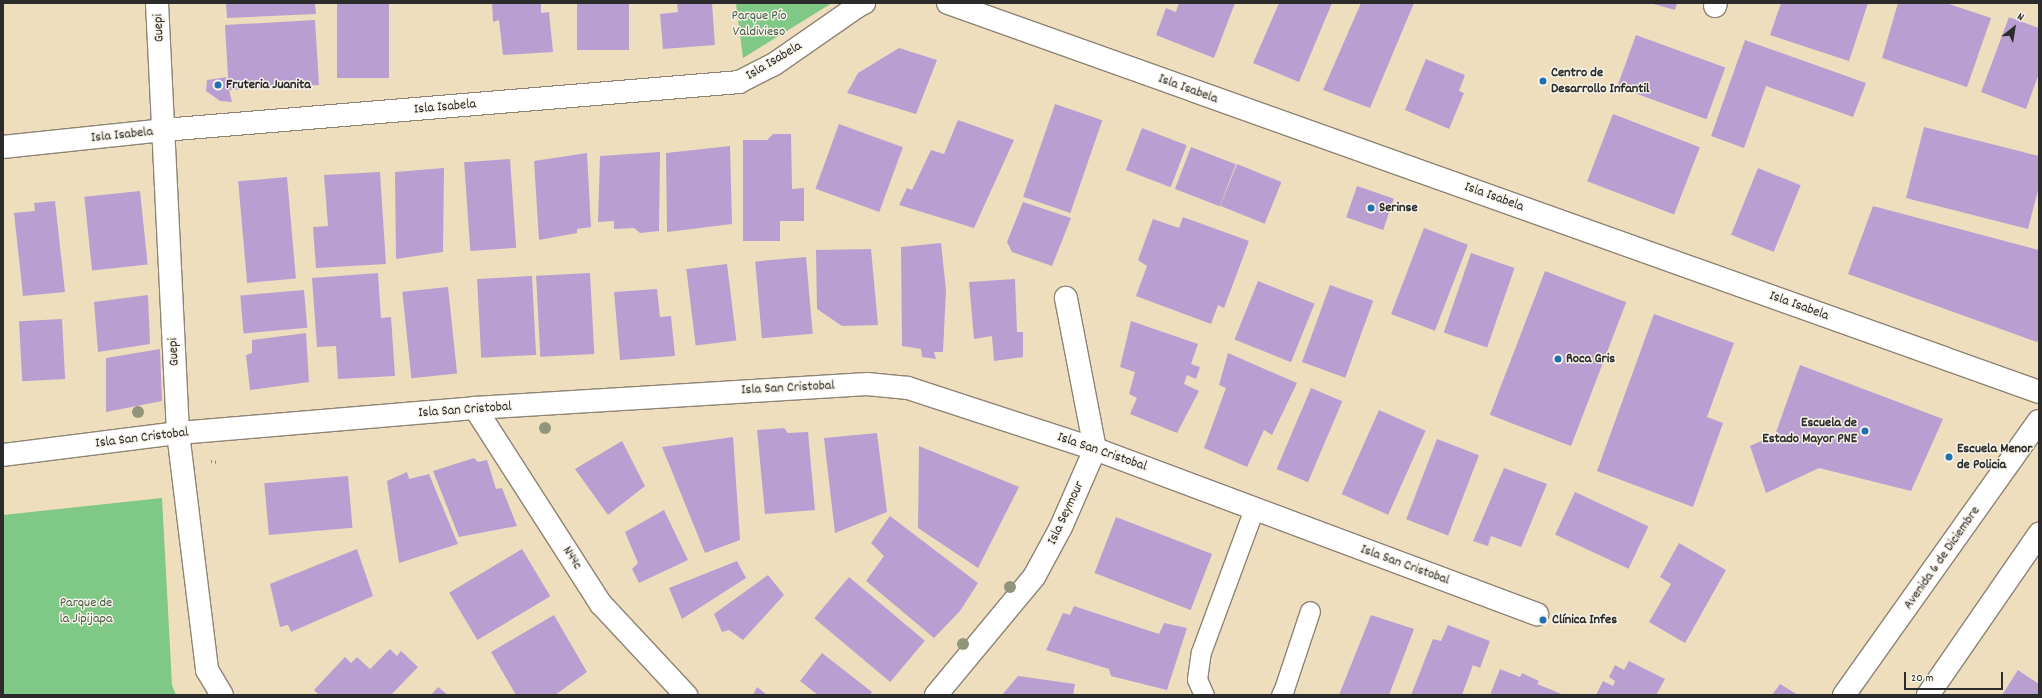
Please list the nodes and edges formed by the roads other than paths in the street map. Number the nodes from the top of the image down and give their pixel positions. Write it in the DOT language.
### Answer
graph roads {
  1 [pos="157,3"];
  2 [pos="864,3"];
  3 [pos="948,3"];
  4 [pos="164,130"];
  5 [pos="3,148"];
  6 [pos="1066,298"];
  7 [pos="2039,392"];
  8 [pos="475,408"];
  9 [pos="2039,421"];
  10 [pos="178,433"];
  11 [pos="1095,449"];
  12 [pos="3,455"];
  13 [pos="1254,509"];
  14 [pos="2039,534"];
  15 [pos="1310,611"];
  16 [pos="1537,614"];
  17 [pos="222,695"];
  18 [pos="686,695"];
  19 [pos="936,695"];
  20 [pos="1204,695"];
  21 [pos="1281,695"];
  22 [pos="1844,695"];
  23 [pos="1928,695"];
  1 -- 4 [label="street, Guepi"];
  2 -- 4 [label="street, Isla Isabela"];
  3 -- 7 [label="street, Isla Isabela"];
  4 -- 5 [label="street, Isla Isabela"];
  4 -- 10 [label="street, Guepi"];
  6 -- 11 [label="street"];
  8 -- 10 [label="street, Isla San Cristobal"];
  8 -- 11 [label="street, Isla San Cristobal"];
  8 -- 18 [label="street, N44c"];
  9 -- 22 [label="street, Avenida 6 de Diciembre"];
  10 -- 12 [label="street, Isla San Cristobal"];
  10 -- 17 [label="street, Guepi"];
  11 -- 13 [label="street, Isla San Cristobal"];
  11 -- 19 [label="street, Isla Seymour"];
  13 -- 16 [label="street, Isla San Cristobal"];
  13 -- 20 [label="lane"];
  14 -- 23 [label="street"];
  15 -- 21 [label="lane"];
}
